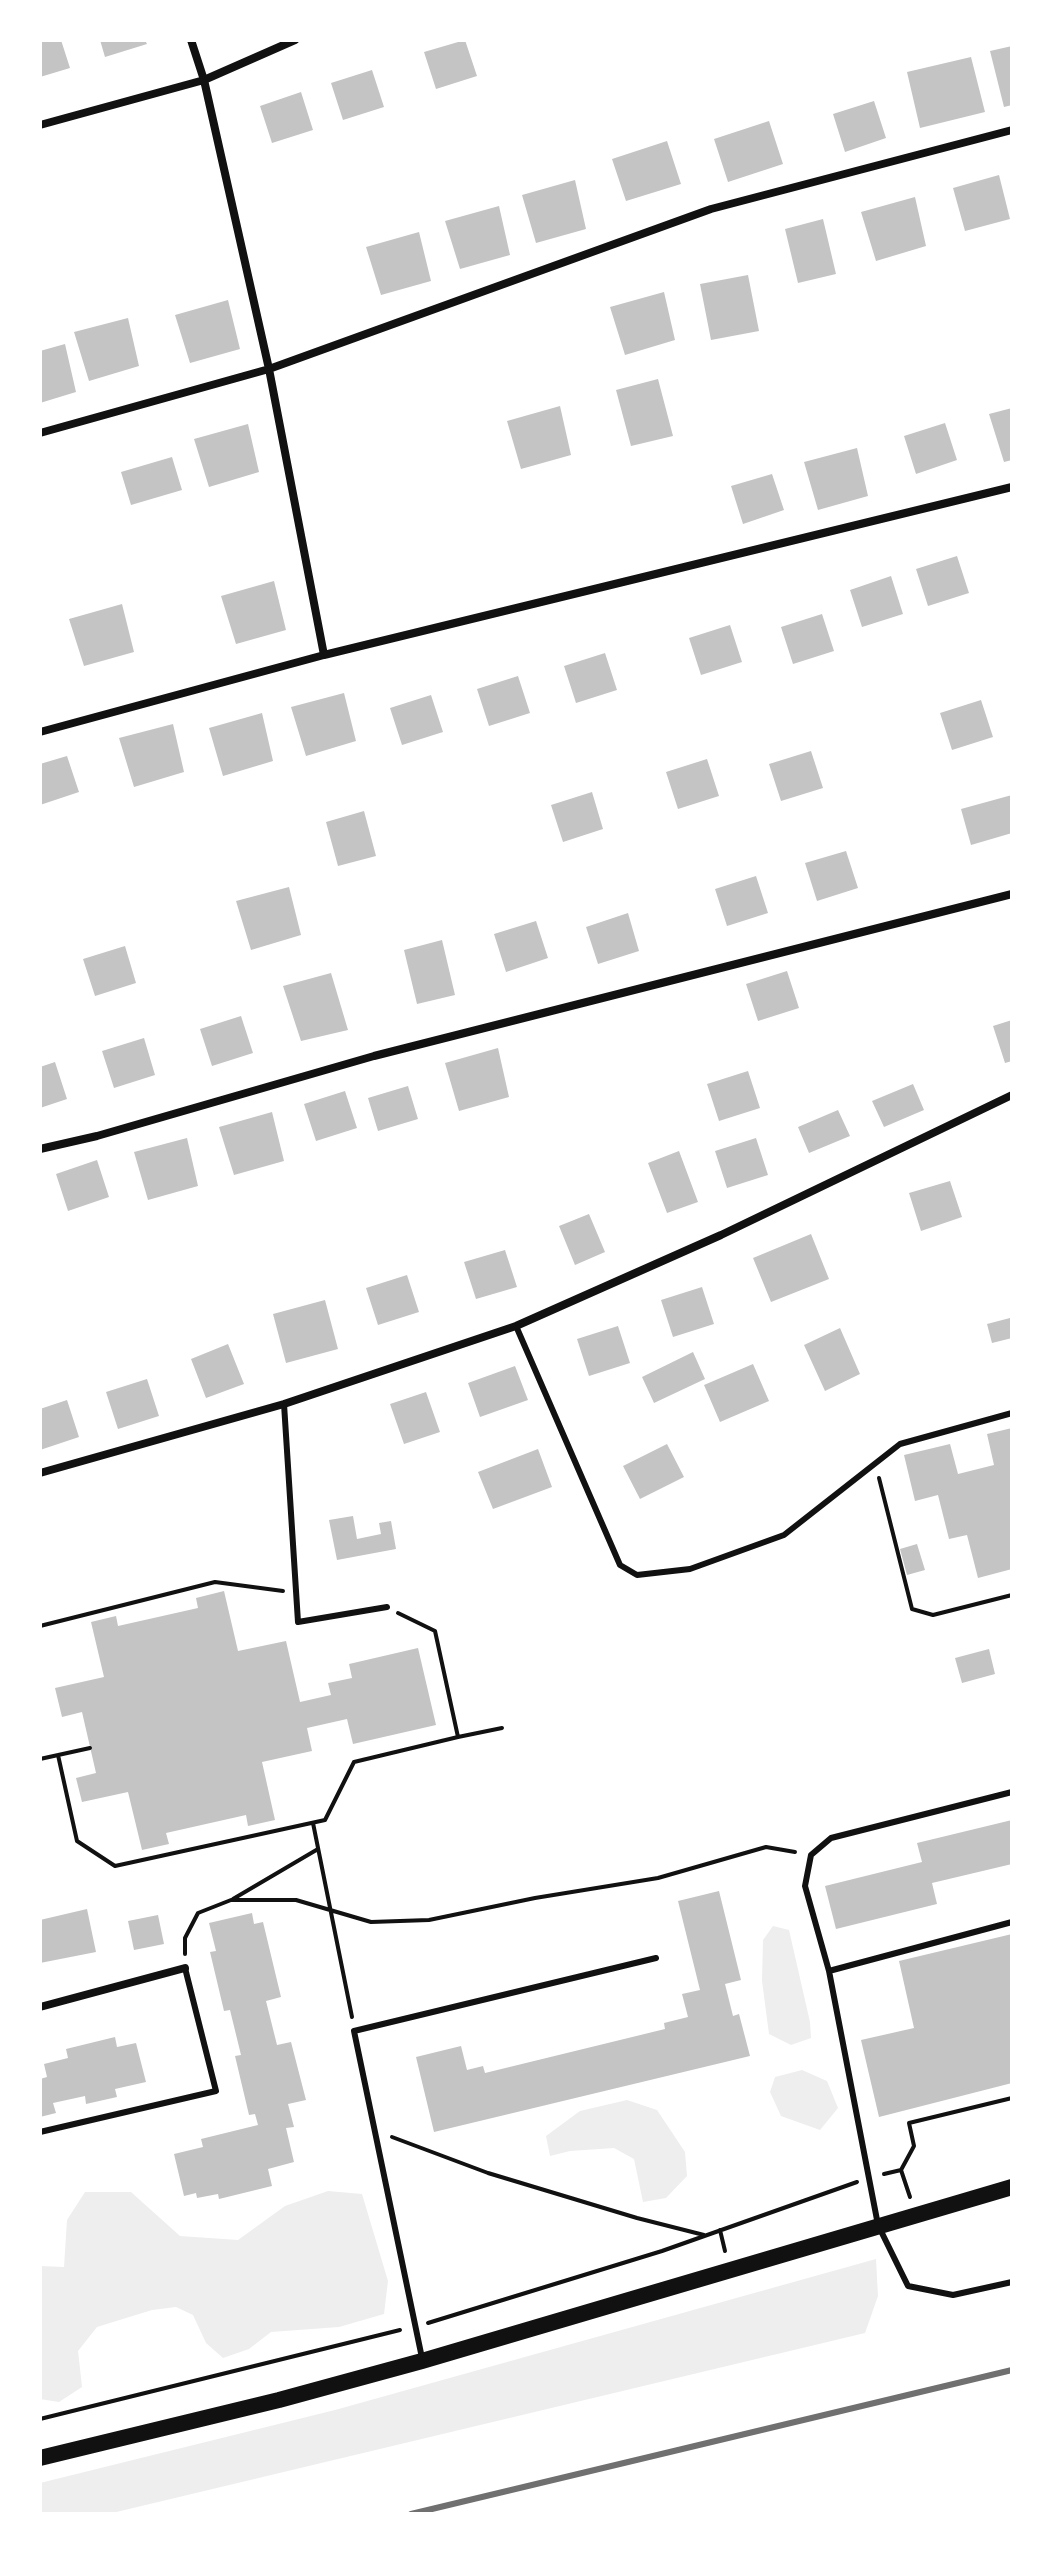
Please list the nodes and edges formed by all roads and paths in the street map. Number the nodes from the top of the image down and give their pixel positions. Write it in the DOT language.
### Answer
graph roads {
  1 [pos="191,40"];
  2 [pos="295,40"];
  3 [pos="204,80"];
  4 [pos="40,125"];
  5 [pos="1012,130"];
  6 [pos="269,369"];
  7 [pos="40,433"];
  8 [pos="1012,487"];
  9 [pos="324,655"];
  10 [pos="40,732"];
  11 [pos="1012,894"];
  12 [pos="1012,1095"];
  13 [pos="40,1149"];
  14 [pos="516,1326"];
  15 [pos="284,1404"];
  16 [pos="1012,1413"];
  17 [pos="875,1464"];
  18 [pos="40,1473"];
  19 [pos="296,1592"];
  20 [pos="1012,1595"];
  21 [pos="387,1607"];
  22 [pos="40,1626"];
  23 [pos="502,1728"];
  24 [pos="458,1737"];
  25 [pos="90,1748"];
  26 [pos="58,1755"];
  27 [pos="40,1759"];
  28 [pos="1012,1792"];
  29 [pos="313,1823"];
  30 [pos="318,1849"];
  31 [pos="811,1855"];
  32 [pos="231,1900"];
  33 [pos="331,1909"];
  34 [pos="1012,1922"];
  35 [pos="656,1958"];
  36 [pos="185,1968"];
  37 [pos="829,1971"];
  38 [pos="40,2007"];
  39 [pos="354,2031"];
  40 [pos="1012,2098"];
  41 [pos="375,2131"];
  42 [pos="40,2132"];
  43 [pos="901,2170"];
  44 [pos="868,2178"];
  45 [pos="1012,2187"];
  46 [pos="910,2197"];
  47 [pos="878,2225"];
  48 [pos="706,2236"];
  49 [pos="1012,2282"];
  50 [pos="416,2326"];
  51 [pos="422,2361"];
  52 [pos="40,2419"];
  53 [pos="40,2458"];
  1 -- 3 [label="street"];
  2 -- 3 [label="street"];
  3 -- 4 [label="street"];
  3 -- 6 [label="street"];
  5 -- 6 [label="street"];
  6 -- 7 [label="street"];
  6 -- 9 [label="street"];
  8 -- 9 [label="street"];
  9 -- 10 [label="street"];
  11 -- 13 [label="street"];
  12 -- 14 [label="street"];
  14 -- 15 [label="street"];
  14 -- 17 [label="lane"];
  15 -- 18 [label="street"];
  15 -- 19 [label="lane"];
  16 -- 17 [label="lane"];
  17 -- 20 [label="path"];
  19 -- 21 [label="lane"];
  19 -- 22 [label="path"];
  21 -- 24 [label="path"];
  23 -- 24 [label="path"];
  24 -- 29 [label="path"];
  25 -- 26 [label="path"];
  26 -- 27 [label="path"];
  26 -- 29 [label="path"];
  28 -- 31 [label="lane"];
  29 -- 30 [label="path"];
  30 -- 32 [label="path"];
  30 -- 33 [label="path"];
  31 -- 33 [label="path"];
  31 -- 37 [label="lane"];
  32 -- 33 [label="path"];
  32 -- 36 [label="path"];
  33 -- 39 [label="path"];
  34 -- 37 [label="lane"];
  35 -- 39 [label="lane"];
  36 -- 38 [label="street"];
  36 -- 42 [label="lane"];
  37 -- 44 [label="lane"];
  39 -- 41 [label="lane"];
  40 -- 43 [label="path"];
  41 -- 48 [label="path"];
  41 -- 50 [label="lane"];
  43 -- 44 [label="path"];
  43 -- 46 [label="path"];
  44 -- 47 [label="lane"];
  44 -- 48 [label="path"];
  45 -- 47 [label="main road"];
  47 -- 49 [label="lane"];
  47 -- 51 [label="main road"];
  48 -- 50 [label="path"];
  50 -- 51 [label="lane"];
  50 -- 52 [label="path"];
  51 -- 53 [label="main road"];
}
